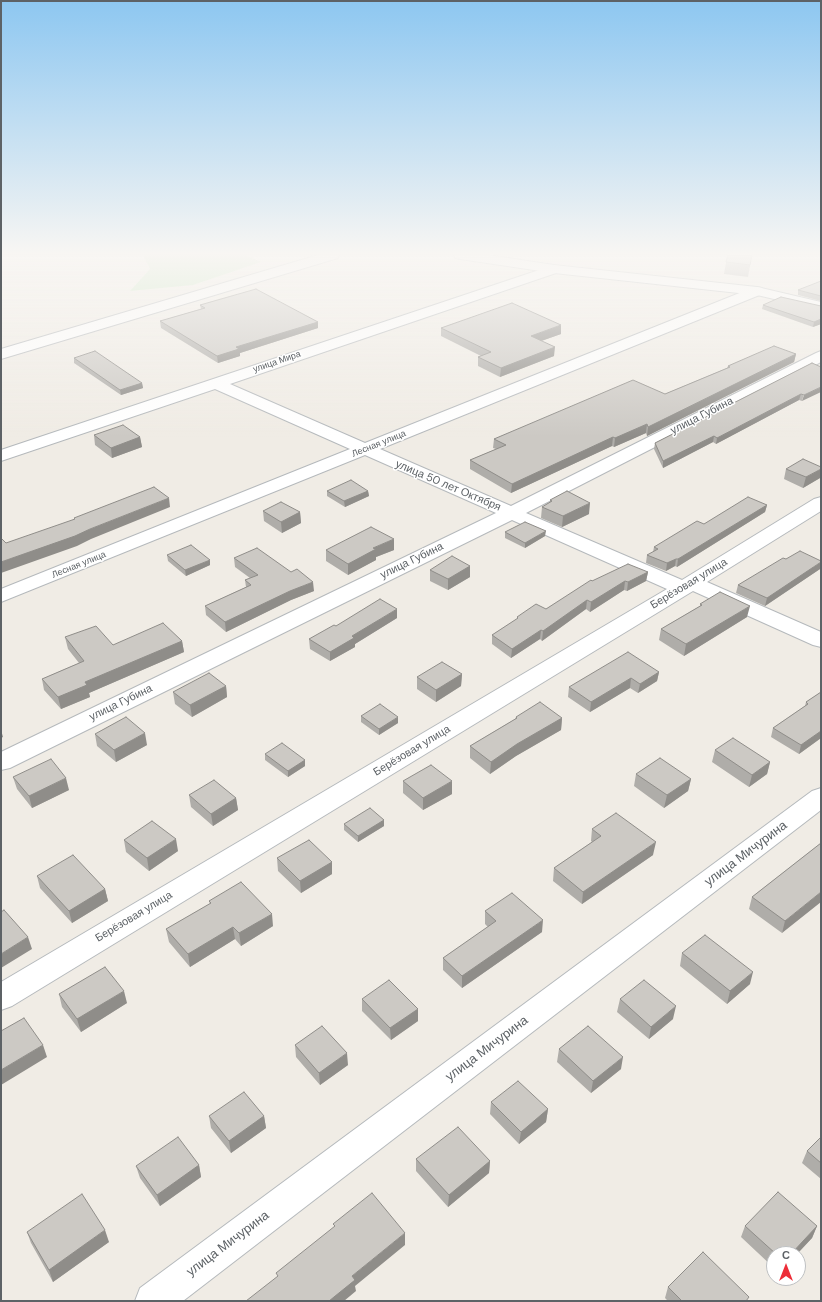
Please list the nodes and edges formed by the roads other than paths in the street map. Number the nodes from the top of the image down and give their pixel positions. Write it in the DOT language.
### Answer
graph roads {
  1 [pos="129,316"];
  2 [pos="415,316"];
  3 [pos="696,316"];
  4 [pos="1,354"];
  5 [pos="821,356"];
  6 [pos="214,383"];
  7 [pos="365,450"];
  8 [pos="1,456"];
  9 [pos="821,503"];
  10 [pos="511,513"];
  11 [pos="688,585"];
  12 [pos="1,596"];
  13 [pos="821,640"];
  14 [pos="1,762"];
  15 [pos="821,797"];
  16 [pos="1,997"];
  17 [pos="153,1301"];
  1 -- 4 [label="street"];
  2 -- 6 [label="street, улица Мира"];
  3 -- 7 [label="street, Лесная улица"];
  5 -- 10 [label="street, улица Губина"];
  6 -- 7 [label="street, улица 50 лет Октября"];
  6 -- 8 [label="street, улица Мира"];
  7 -- 10 [label="street, улица 50 лет Октября"];
  7 -- 12 [label="street, Лесная улица"];
  9 -- 11 [label="street, Берёзовая улица"];
  10 -- 11 [label="street, улица 50 лет Октября"];
  10 -- 14 [label="street, улица Губина"];
  11 -- 13 [label="street, улица 50 лет Октября"];
  11 -- 16 [label="street, Берёзовая улица"];
  15 -- 17 [label="street, улица Мичурина"];
}
